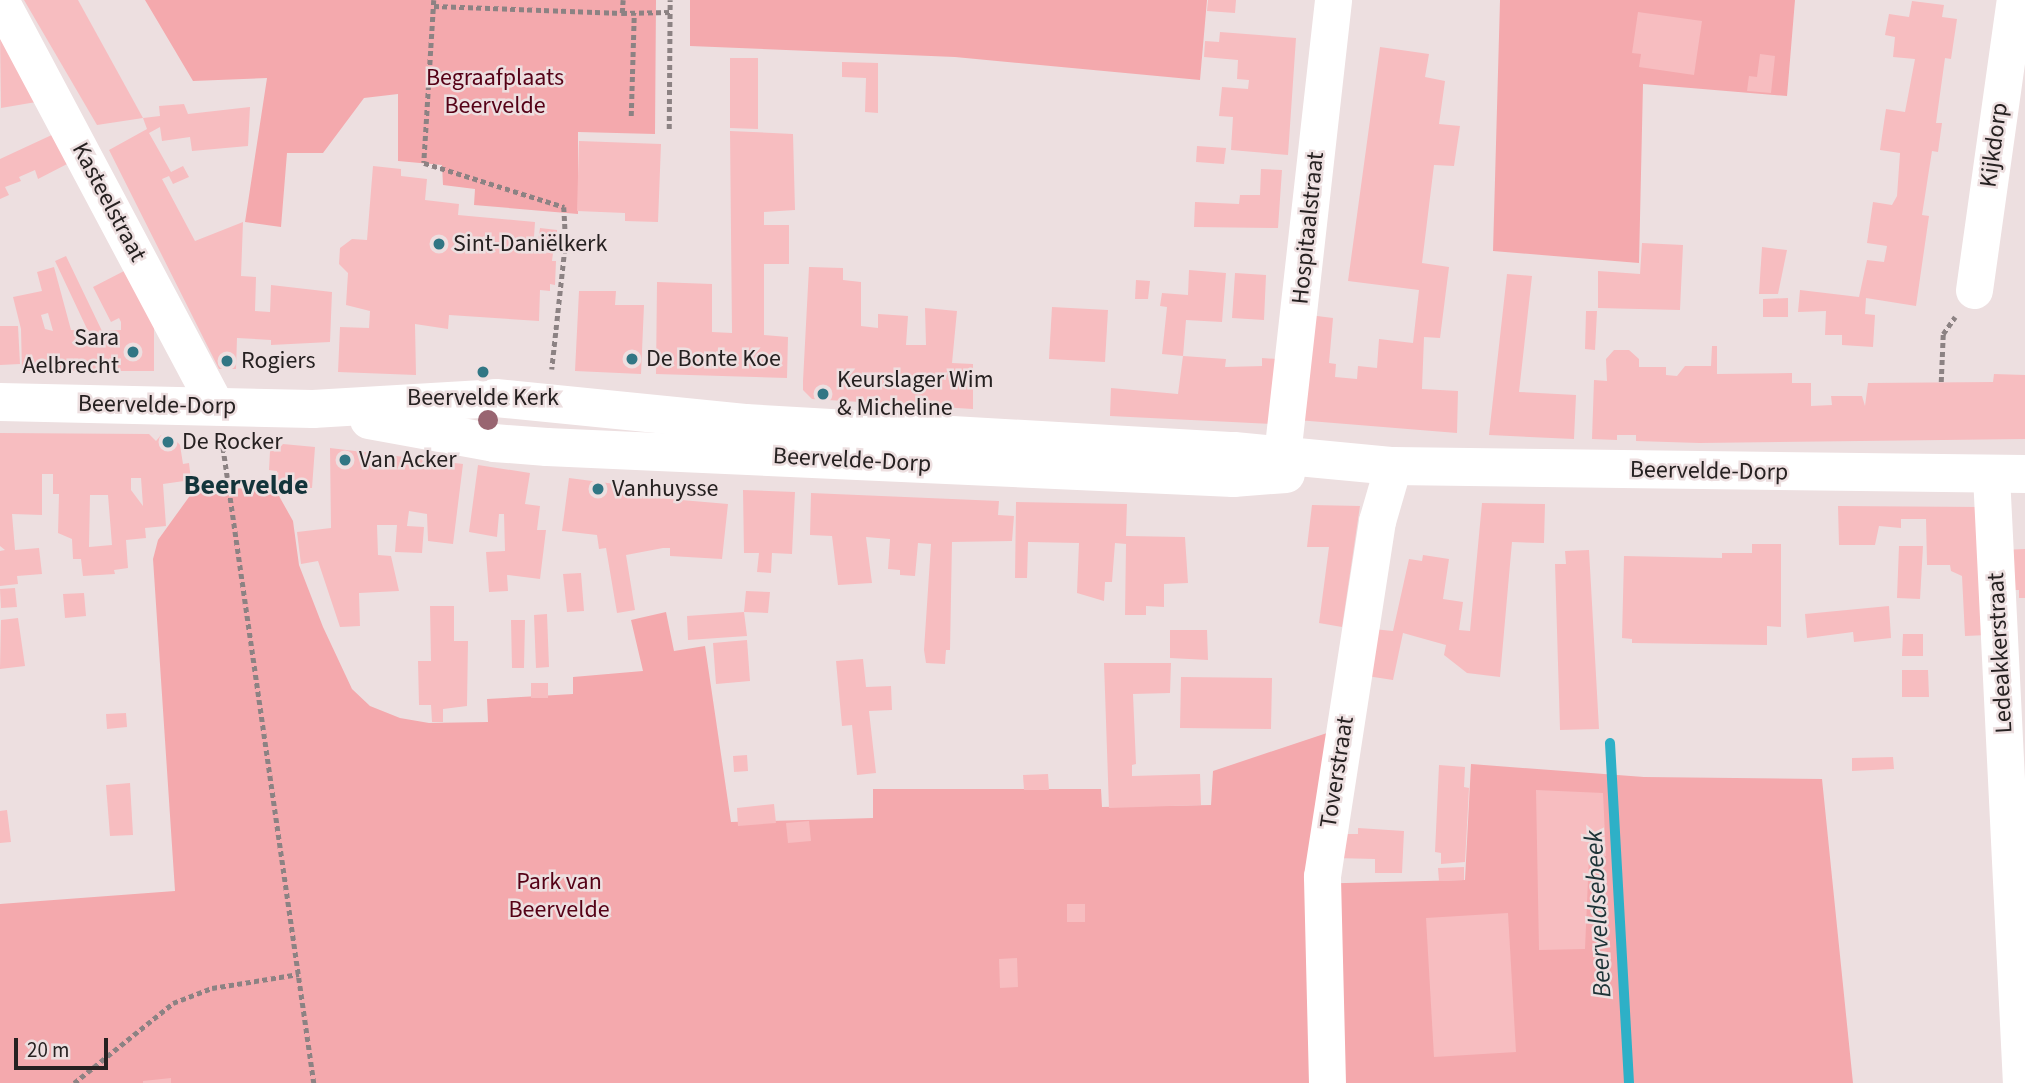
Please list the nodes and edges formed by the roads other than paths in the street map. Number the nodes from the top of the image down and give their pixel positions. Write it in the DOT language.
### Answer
graph roads {
  1 [pos="0,0"];
  2 [pos="1333,0"];
  3 [pos="2015,0"];
  4 [pos="1974,290"];
  5 [pos="0,402"];
  6 [pos="216,406"];
  7 [pos="313,409"];
  8 [pos="1282,455"];
  9 [pos="1393,466"];
  10 [pos="2008,475"];
  11 [pos="1327,1083"];
  12 [pos="2021,1083"];
  1 -- 6 [label="street, Kasteelstraat"];
  2 -- 8 [label="street, Hospitaalstraat"];
  3 -- 4 [label="street, Kijkdorp"];
  5 -- 6 [label="street, Beervelde-Dorp"];
  6 -- 7 [label="street, Beervelde-Dorp"];
  7 -- 8 [label="street, Beervelde-Dorp"];
  7 -- 9 [label="street, Beervelde-Dorp"];
  8 -- 9 [label="street, Beervelde-Dorp"];
  9 -- 10 [label="street, Beervelde-Dorp"];
  9 -- 11 [label="street, Toverstraat"];
  10 -- 12 [label="street, Ledeakkerstraat"];
}
